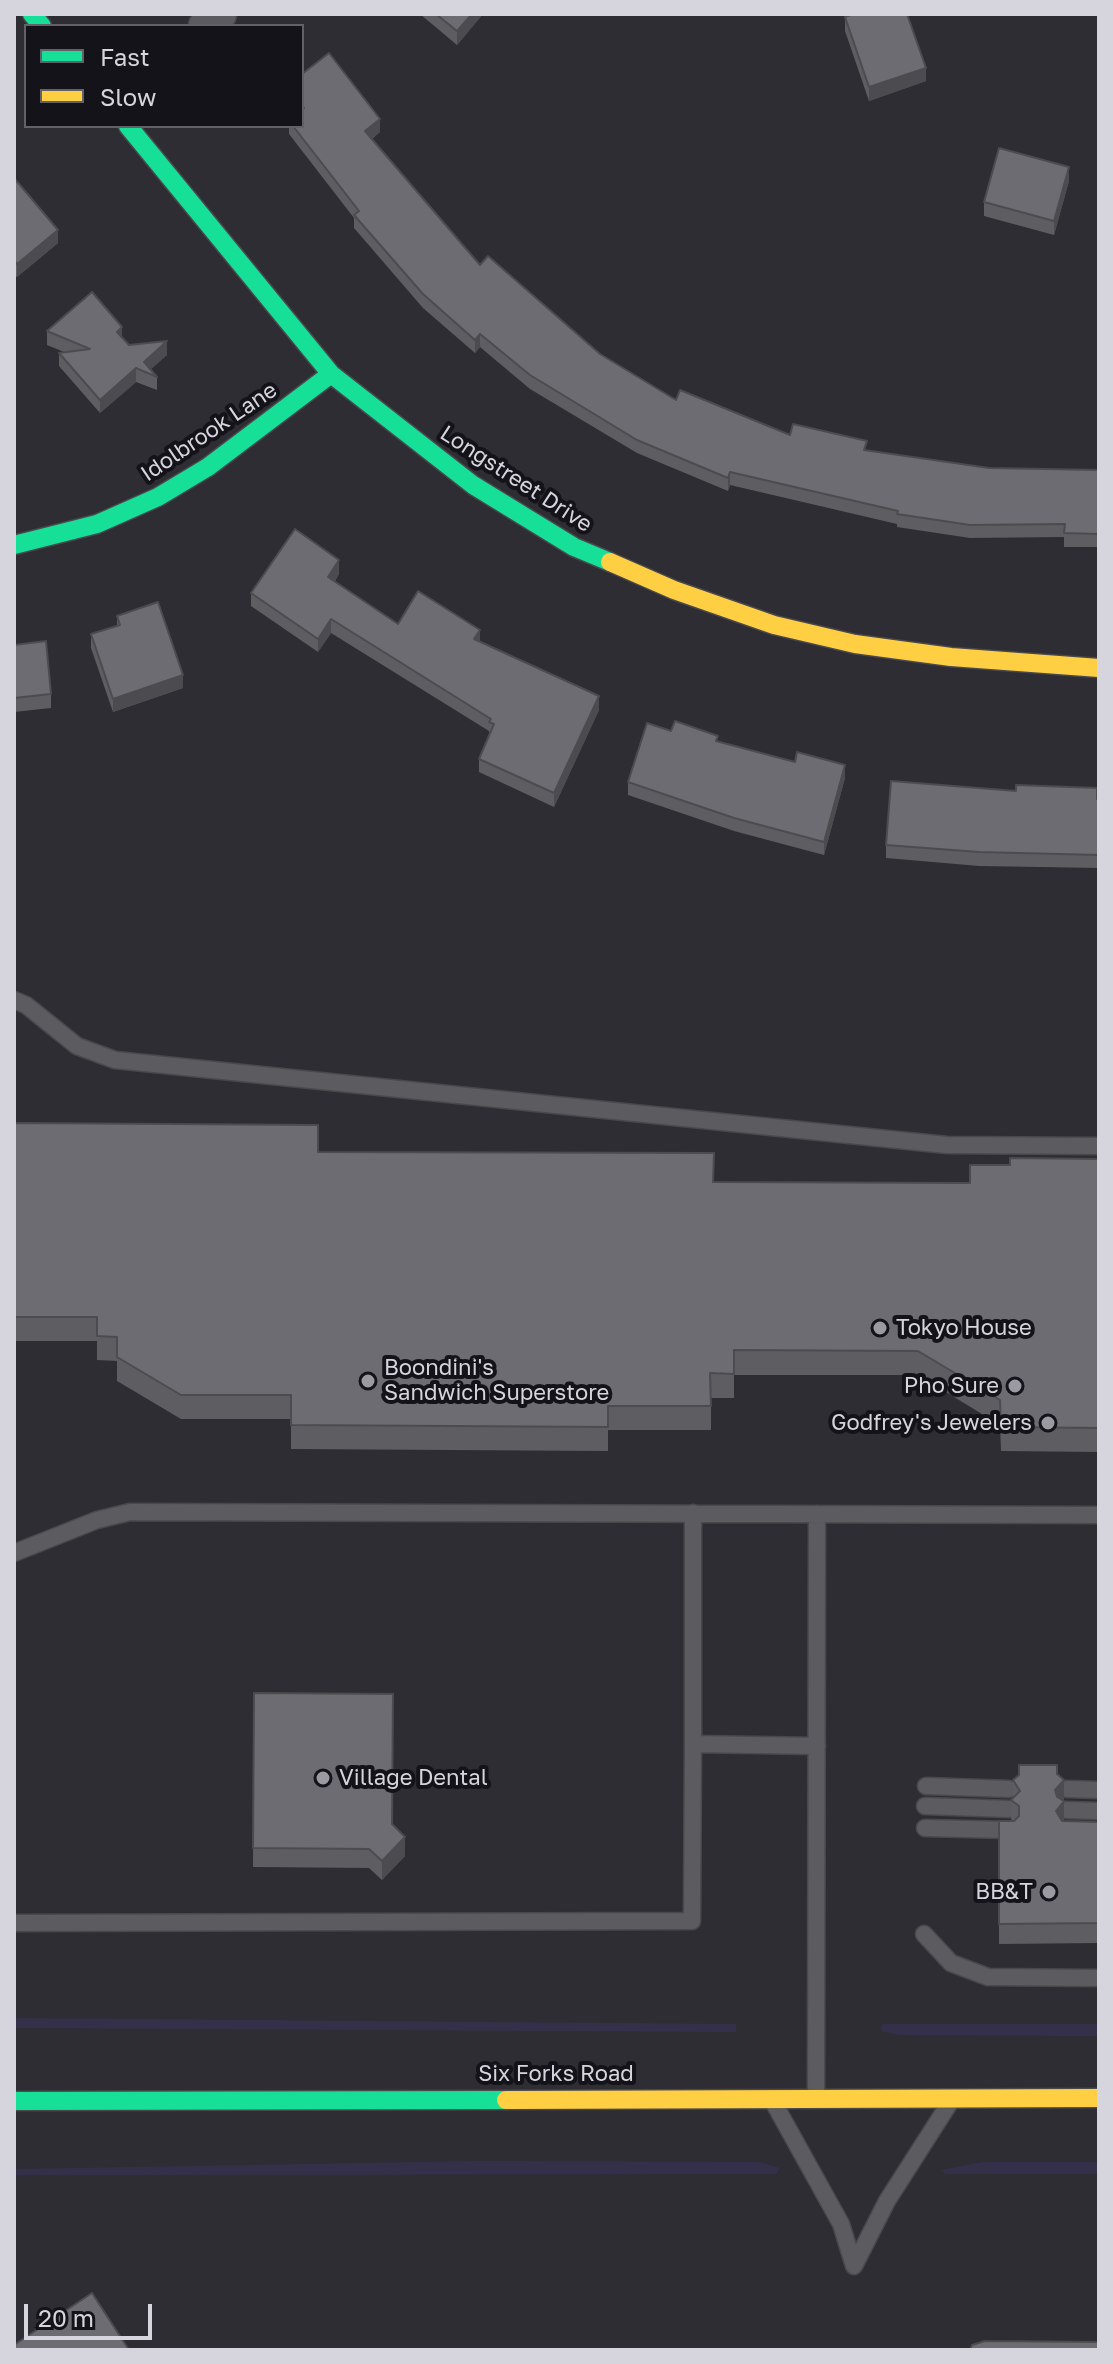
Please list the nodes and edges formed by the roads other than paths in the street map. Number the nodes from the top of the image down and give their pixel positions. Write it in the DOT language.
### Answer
graph roads {
  1 [pos="130,128"];
  2 [pos="331,374"];
  3 [pos="14,545"];
  4 [pos="1099,668"];
  5 [pos="14,1000"];
  6 [pos="1099,1146"];
  7 [pos="693,1513"];
  8 [pos="817,1514"];
  9 [pos="1099,1515"];
  10 [pos="14,1553"];
  11 [pos="693,1744"];
  12 [pos="817,1746"];
  13 [pos="926,1786"];
  14 [pos="1009,1789"];
  15 [pos="1067,1789"];
  16 [pos="1099,1790"];
  17 [pos="925,1806"];
  18 [pos="1009,1809"];
  19 [pos="1066,1810"];
  20 [pos="1099,1811"];
  21 [pos="925,1828"];
  22 [pos="1009,1830"];
  23 [pos="14,1923"];
  24 [pos="924,1934"];
  25 [pos="1099,1978"];
  26 [pos="770,2096"];
  27 [pos="816,2097"];
  28 [pos="953,2098"];
  29 [pos="1099,2098"];
  30 [pos="14,2101"];
  1 -- 2 [label="street, Longstreet Drive"];
  2 -- 3 [label="street, Idolbrook Lane"];
  2 -- 4 [label="street, Longstreet Drive"];
  5 -- 6 [label="lane"];
  7 -- 8 [label="lane"];
  7 -- 10 [label="lane"];
  7 -- 11 [label="lane"];
  8 -- 9 [label="lane"];
  8 -- 12 [label="lane"];
  11 -- 12 [label="lane"];
  11 -- 23 [label="lane"];
  12 -- 27 [label="lane"];
  13 -- 14 [label="lane"];
  15 -- 16 [label="lane"];
  17 -- 18 [label="lane"];
  19 -- 20 [label="lane"];
  21 -- 22 [label="lane"];
  24 -- 25 [label="lane"];
  26 -- 27 [label="street, Six Forks Road"];
  26 -- 28 [label="lane"];
  26 -- 30 [label="street, Six Forks Road"];
  27 -- 28 [label="street, Six Forks Road"];
  28 -- 29 [label="street, Six Forks Road"];
}
